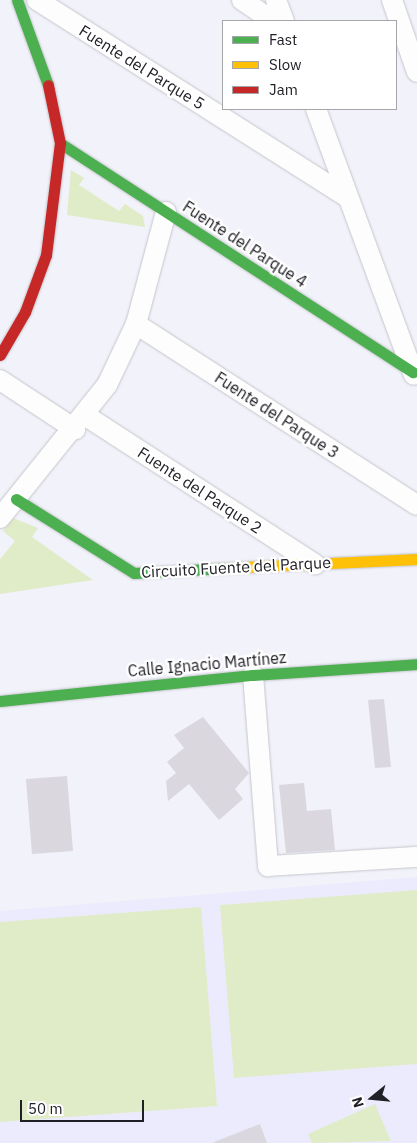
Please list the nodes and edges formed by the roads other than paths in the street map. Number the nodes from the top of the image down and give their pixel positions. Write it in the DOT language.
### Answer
graph roads {
  1 [pos="17,0"];
  2 [pos="37,0"];
  3 [pos="242,0"];
  4 [pos="276,0"];
  5 [pos="392,0"];
  6 [pos="272,20"];
  7 [pos="284,20"];
  8 [pos="417,72"];
  9 [pos="316,110"];
  10 [pos="60,143"];
  11 [pos="348,197"];
  12 [pos="166,212"];
  13 [pos="136,324"];
  14 [pos="0,355"];
  15 [pos="415,378"];
  16 [pos="0,380"];
  17 [pos="80,423"];
  18 [pos="16,499"];
  19 [pos="417,505"];
  20 [pos="0,518"];
  21 [pos="417,559"];
  22 [pos="315,564"];
  23 [pos="417,664"];
  24 [pos="253,675"];
  25 [pos="0,701"];
  26 [pos="417,857"];
  1 -- 10 [label="street"];
  2 -- 11 [label="street, Fuente del Parque 5"];
  3 -- 6 [label="street"];
  4 -- 7 [label="street"];
  5 -- 8 [label="street"];
  9 -- 11 [label="street"];
  10 -- 12 [label="street, Fuente del Parque 4"];
  10 -- 14 [label="street"];
  11 -- 15 [label="street"];
  12 -- 13 [label="street"];
  12 -- 15 [label="street, Fuente del Parque 4"];
  13 -- 17 [label="street"];
  13 -- 19 [label="street, Fuente del Parque 3"];
  16 -- 17 [label="street, Fuente del Parque 2"];
  17 -- 18 [label="street"];
  17 -- 22 [label="street, Fuente del Parque 2"];
  18 -- 20 [label="street"];
  18 -- 22 [label="street, Circuito Fuente del Parque"];
  21 -- 22 [label="street, Circuito Fuente del Parque"];
  23 -- 24 [label="street, Calle Ignacio Martínez"];
  24 -- 25 [label="street, Calle Ignacio Martínez"];
  24 -- 26 [label="street"];
}
